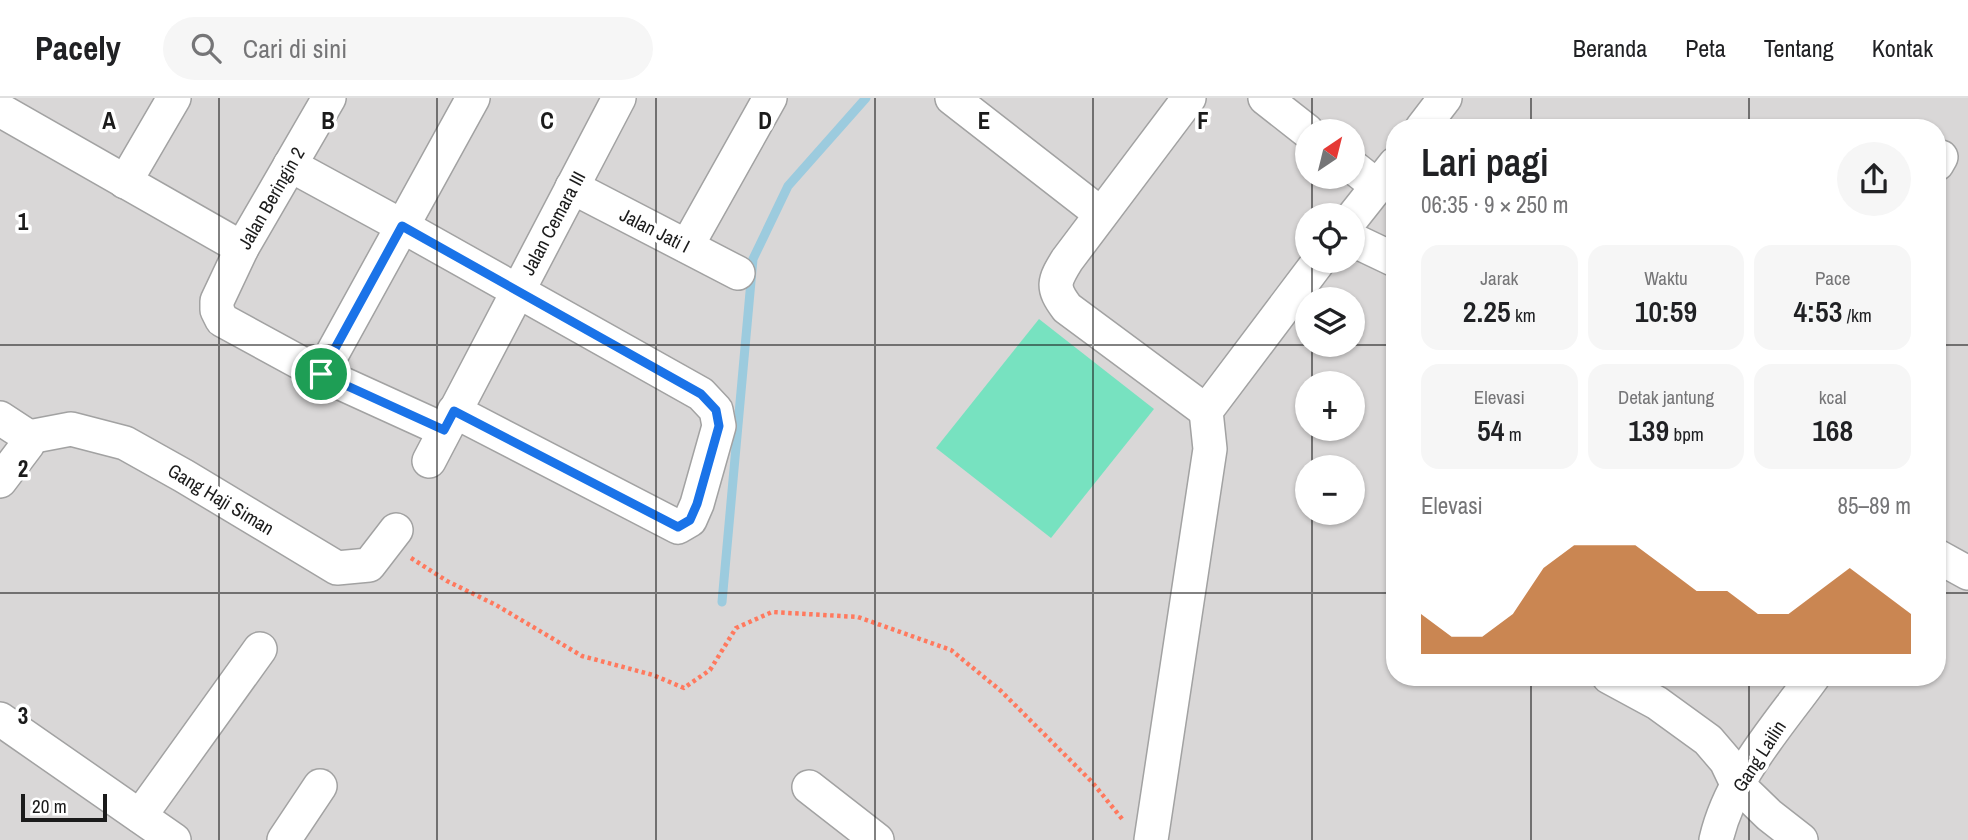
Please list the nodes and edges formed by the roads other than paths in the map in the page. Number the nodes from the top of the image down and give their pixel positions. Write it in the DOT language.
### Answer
graph roads {
  1 [pos="173,98"];
  2 [pos="329,98"];
  3 [pos="473,98"];
  4 [pos="619,98"];
  5 [pos="770,98"];
  6 [pos="953,98"];
  7 [pos="1188,98"];
  8 [pos="1265,98"];
  9 [pos="1445,98"];
  10 [pos="0,110"];
  11 [pos="1429,119"];
  12 [pos="1295,122"];
  13 [pos="290,165"];
  14 [pos="1375,172"];
  15 [pos="125,181"];
  16 [pos="572,187"];
  17 [pos="1360,203"];
  18 [pos="1101,214"];
  19 [pos="402,226"];
  20 [pos="687,246"];
  21 [pos="1365,246"];
  22 [pos="242,248"];
  23 [pos="1386,256"];
  24 [pos="738,273"];
  25 [pos="1310,273"];
  26 [pos="517,290"];
  27 [pos="321,374"];
  28 [pos="1206,411"];
  29 [pos="0,418"];
  30 [pos="449,421"];
  31 [pos="29,437"];
  32 [pos="429,461"];
  33 [pos="0,481"];
  34 [pos="391,536"];
  35 [pos="1946,561"];
  36 [pos="1968,573"];
  37 [pos="260,649"];
  38 [pos="1807,686"];
  39 [pos="1663,690"];
  40 [pos="0,719"];
  41 [pos="1738,785"];
  42 [pos="320,786"];
  43 [pos="809,787"];
  44 [pos="139,816"];
  45 [pos="174,840"];
  46 [pos="284,840"];
  47 [pos="877,840"];
  48 [pos="1151,840"];
  49 [pos="1716,840"];
  50 [pos="1801,840"];
  1 -- 15 [label="street"];
  2 -- 13 [label="street, Jalan Beringin 2"];
  3 -- 19 [label="street"];
  4 -- 16 [label="street, Jalan Cemara III"];
  5 -- 20 [label="street"];
  6 -- 18 [label="street"];
  7 -- 18 [label="street"];
  8 -- 12 [label="street"];
  9 -- 11 [label="street"];
  10 -- 15 [label="street"];
  13 -- 19 [label="street"];
  13 -- 22 [label="street, Jalan Beringin 2"];
  14 -- 17 [label="street"];
  15 -- 22 [label="street"];
  16 -- 20 [label="street, Jalan Jati I"];
  16 -- 26 [label="street, Jalan Cemara III"];
  18 -- 28 [label="street"];
  19 -- 26 [label="street"];
  19 -- 27 [label="street"];
  20 -- 24 [label="street, Jalan Jati I"];
  21 -- 23 [label="street"];
  22 -- 27 [label="street, Jalan Beringin 2"];
  25 -- 28 [label="street"];
  26 -- 30 [label="street, Jalan Cemara III"];
  26 -- 30 [label="street"];
  27 -- 30 [label="street"];
  28 -- 48 [label="street"];
  29 -- 31 [label="street"];
  30 -- 32 [label="street, Jalan Cemara III"];
  31 -- 33 [label="street"];
  31 -- 34 [label="street, Gang Haji Siman"];
  35 -- 36 [label="street"];
  37 -- 44 [label="street"];
  38 -- 41 [label="street, Gang Lailin"];
  39 -- 41 [label="street"];
  40 -- 44 [label="street"];
  41 -- 49 [label="street, Gang Lailin"];
  41 -- 50 [label="street"];
  42 -- 46 [label="street"];
  43 -- 47 [label="street"];
  44 -- 45 [label="street"];
}
